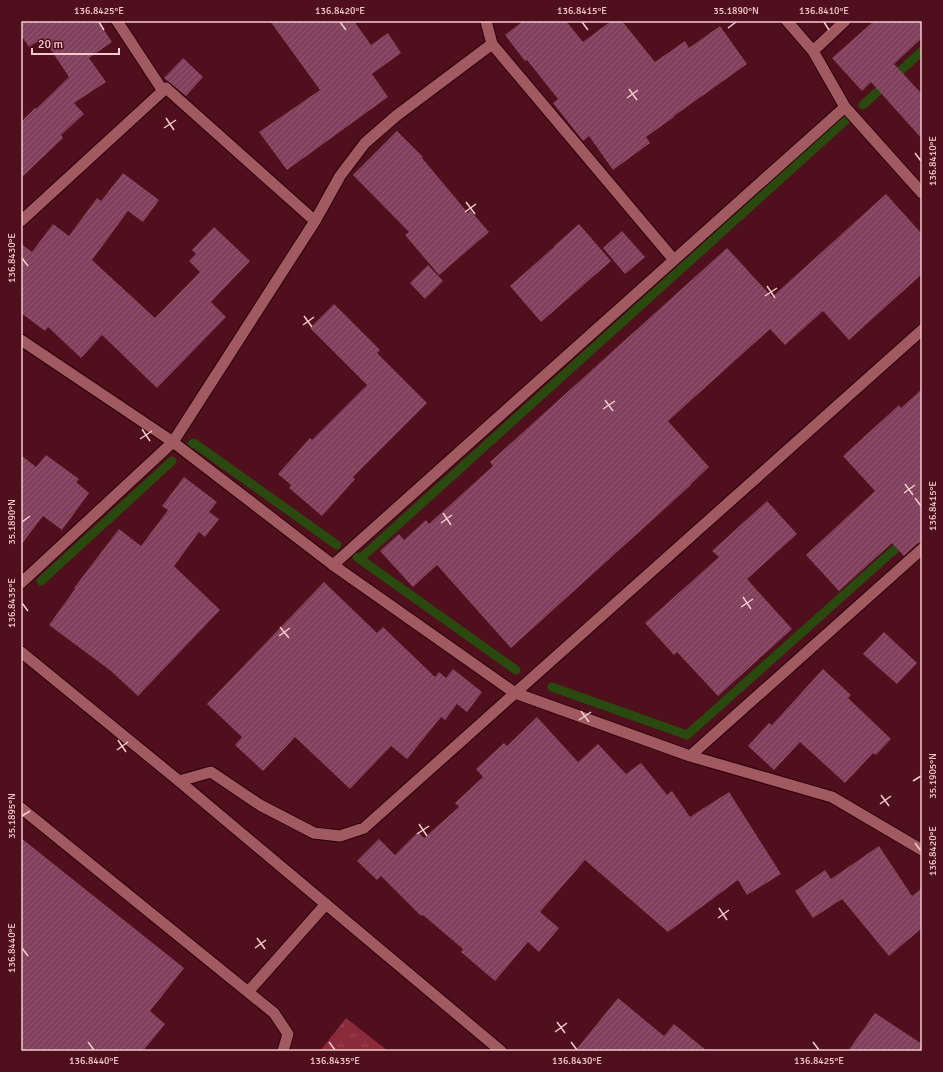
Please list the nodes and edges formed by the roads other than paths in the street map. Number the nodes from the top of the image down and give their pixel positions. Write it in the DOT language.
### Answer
graph roads {
  1 [pos="486,21"];
  2 [pos="787,21"];
  3 [pos="846,21"];
  4 [pos="120,22"];
  5 [pos="492,44"];
  6 [pos="813,51"];
  7 [pos="163,91"];
  8 [pos="845,107"];
  9 [pos="922,193"];
  10 [pos="21,221"];
  11 [pos="315,221"];
  12 [pos="674,260"];
  13 [pos="922,330"];
  14 [pos="21,340"];
  15 [pos="173,442"];
  16 [pos="922,549"];
  17 [pos="333,565"];
  18 [pos="21,583"];
  19 [pos="21,652"];
  20 [pos="515,693"];
  21 [pos="690,756"];
  22 [pos="179,781"];
  23 [pos="21,808"];
  24 [pos="922,850"];
  25 [pos="326,904"];
  26 [pos="248,992"];
  27 [pos="283,1051"];
  28 [pos="501,1051"];
  1 -- 5 [label="street"];
  2 -- 6 [label="street"];
  3 -- 6 [label="street"];
  4 -- 7 [label="street"];
  5 -- 11 [label="street"];
  5 -- 12 [label="street"];
  6 -- 8 [label="street"];
  7 -- 10 [label="street"];
  7 -- 11 [label="street"];
  8 -- 9 [label="street"];
  8 -- 12 [label="street"];
  11 -- 15 [label="street"];
  12 -- 17 [label="street"];
  13 -- 20 [label="street"];
  14 -- 15 [label="street"];
  15 -- 17 [label="street"];
  15 -- 18 [label="street"];
  16 -- 21 [label="street"];
  17 -- 20 [label="street"];
  19 -- 22 [label="street"];
  20 -- 21 [label="street"];
  20 -- 22 [label="street"];
  21 -- 24 [label="street"];
  22 -- 25 [label="street"];
  23 -- 26 [label="street"];
  25 -- 26 [label="street"];
  25 -- 28 [label="street"];
  26 -- 27 [label="street"];
}
